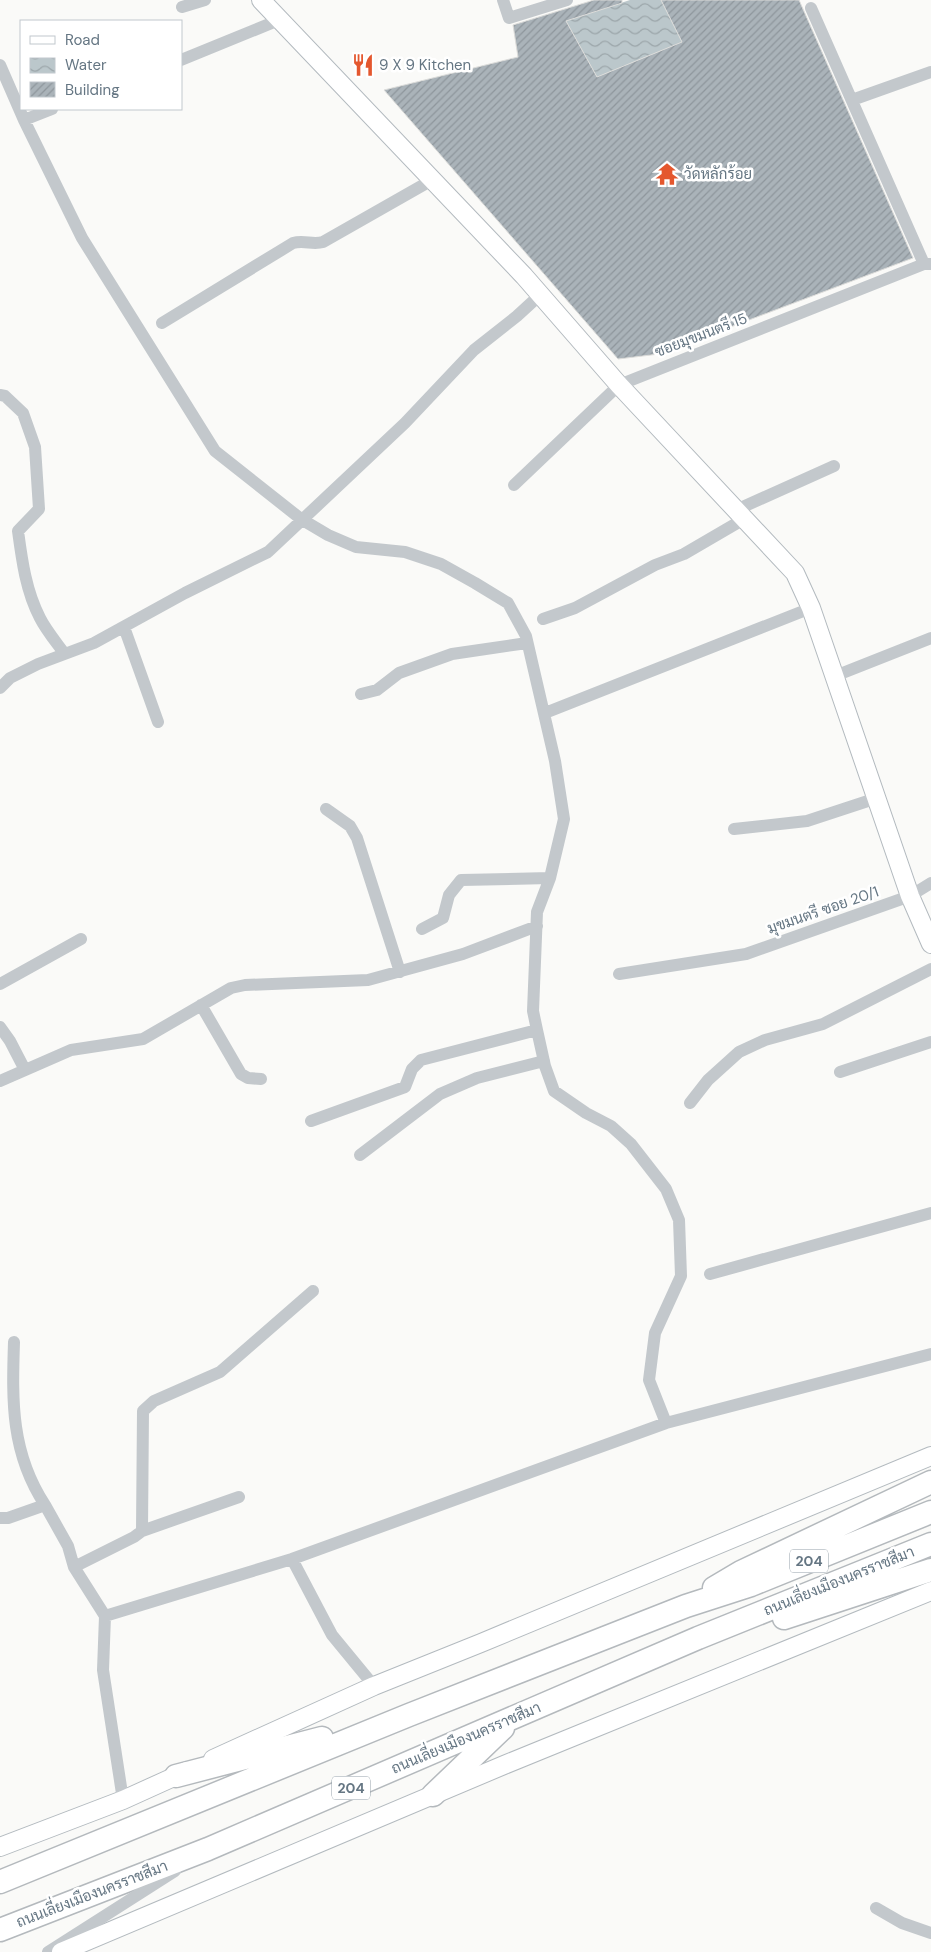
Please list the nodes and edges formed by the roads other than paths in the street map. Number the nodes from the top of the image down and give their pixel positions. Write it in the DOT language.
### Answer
graph roads {
  1 [pos="205,0"];
  2 [pos="261,0"];
  3 [pos="502,0"];
  4 [pos="567,0"];
  5 [pos="182,7"];
  6 [pos="811,8"];
  7 [pos="279,20"];
  8 [pos="182,60"];
  9 [pos="0,65"];
  10 [pos="931,72"];
  11 [pos="852,100"];
  12 [pos="49,110"];
  13 [pos="24,120"];
  14 [pos="432,180"];
  15 [pos="928,264"];
  16 [pos="541,294"];
  17 [pos="162,323"];
  18 [pos="619,385"];
  19 [pos="0,395"];
  20 [pos="834,466"];
  21 [pos="514,485"];
  22 [pos="740,515"];
  23 [pos="301,519"];
  24 [pos="811,608"];
  25 [pos="543,619"];
  26 [pos="124,627"];
  27 [pos="931,638"];
  28 [pos="527,643"];
  29 [pos="64,653"];
  30 [pos="835,676"];
  31 [pos="0,688"];
  32 [pos="361,694"];
  33 [pos="545,713"];
  34 [pos="158,722"];
  35 [pos="877,798"];
  36 [pos="326,809"];
  37 [pos="734,828"];
  38 [pos="550,878"];
  39 [pos="931,883"];
  40 [pos="910,896"];
  41 [pos="537,926"];
  42 [pos="422,929"];
  43 [pos="80,939"];
  44 [pos="931,944"];
  45 [pos="931,970"];
  46 [pos="400,972"];
  47 [pos="619,974"];
  48 [pos="0,984"];
  49 [pos="201,1005"];
  50 [pos="0,1027"];
  51 [pos="537,1030"];
  52 [pos="931,1042"];
  53 [pos="544,1061"];
  54 [pos="25,1070"];
  55 [pos="840,1072"];
  56 [pos="261,1079"];
  57 [pos="0,1081"];
  58 [pos="690,1102"];
  59 [pos="311,1121"];
  60 [pos="360,1155"];
  61 [pos="931,1213"];
  62 [pos="710,1274"];
  63 [pos="313,1290"];
  64 [pos="14,1342"];
  65 [pos="931,1354"];
  66 [pos="666,1422"];
  67 [pos="931,1456"];
  68 [pos="931,1476"];
  69 [pos="931,1482"];
  70 [pos="908,1492"];
  71 [pos="239,1496"];
  72 [pos="45,1505"];
  73 [pos="931,1512"];
  74 [pos="0,1518"];
  75 [pos="142,1531"];
  76 [pos="931,1544"];
  77 [pos="292,1559"];
  78 [pos="74,1566"];
  79 [pos="931,1570"];
  80 [pos="931,1591"];
  81 [pos="686,1606"];
  82 [pos="105,1616"];
  83 [pos="698,1638"];
  84 [pos="374,1686"];
  85 [pos="409,1715"];
  86 [pos="515,1717"];
  87 [pos="176,1776"];
  88 [pos="433,1795"];
  89 [pos="123,1800"];
  90 [pos="0,1847"];
  91 [pos="208,1849"];
  92 [pos="0,1882"];
  93 [pos="876,1908"];
  94 [pos="0,1930"];
  95 [pos="931,1933"];
  96 [pos="48,1952"];
  97 [pos="61,1952"];
  1 -- 5 [label="street"];
  2 -- 7 [label="main road"];
  3 -- 4 [label="street"];
  6 -- 11 [label="street"];
  7 -- 8 [label="street"];
  7 -- 14 [label="main road"];
  9 -- 13 [label="street"];
  10 -- 11 [label="street"];
  11 -- 15 [label="street"];
  12 -- 13 [label="street"];
  13 -- 23 [label="street"];
  14 -- 16 [label="main road"];
  14 -- 17 [label="street"];
  15 -- 18 [label="street, ซอยมุขมนตรี 15"];
  16 -- 18 [label="main road"];
  16 -- 23 [label="street"];
  18 -- 21 [label="street, ซอยมุขมนตรี 15"];
  18 -- 22 [label="main road"];
  19 -- 29 [label="street"];
  20 -- 22 [label="street"];
  22 -- 24 [label="main road"];
  22 -- 25 [label="street"];
  23 -- 26 [label="street"];
  23 -- 28 [label="street"];
  24 -- 30 [label="main road"];
  24 -- 33 [label="street"];
  26 -- 29 [label="street"];
  26 -- 34 [label="street"];
  27 -- 30 [label="street"];
  28 -- 32 [label="street"];
  28 -- 33 [label="street"];
  29 -- 31 [label="street"];
  30 -- 35 [label="main road"];
  33 -- 38 [label="street"];
  35 -- 37 [label="street"];
  35 -- 40 [label="main road"];
  36 -- 46 [label="street"];
  38 -- 41 [label="street"];
  38 -- 42 [label="street"];
  39 -- 40 [label="street, มุขมนตรี ซอย 20/1"];
  40 -- 44 [label="main road"];
  40 -- 47 [label="street, มุขมนตรี ซอย 20/1"];
  41 -- 46 [label="street"];
  41 -- 51 [label="street"];
  43 -- 48 [label="street"];
  45 -- 58 [label="street"];
  46 -- 49 [label="street"];
  49 -- 54 [label="street"];
  49 -- 56 [label="street"];
  50 -- 54 [label="street"];
  51 -- 53 [label="street"];
  51 -- 59 [label="street"];
  52 -- 55 [label="street"];
  53 -- 60 [label="street"];
  53 -- 66 [label="street"];
  54 -- 57 [label="street"];
  61 -- 62 [label="street"];
  63 -- 75 [label="street"];
  64 -- 72 [label="street"];
  65 -- 66 [label="street"];
  66 -- 77 [label="street"];
  67 -- 84 [label="main road"];
  68 -- 70 [label="highway"];
  69 -- 70 [label="highway"];
  70 -- 81 [label="highway"];
  71 -- 75 [label="street"];
  72 -- 74 [label="street"];
  72 -- 78 [label="street"];
  73 -- 81 [label="highway, ถนนเลี่ยงเมืองนครราชสีมา / 204"];
  75 -- 78 [label="street"];
  76 -- 83 [label="highway, ถนนเลี่ยงเมืองนครราชสีมา / 204"];
  77 -- 82 [label="street"];
  77 -- 84 [label="street"];
  78 -- 82 [label="street"];
  79 -- 83 [label="highway"];
  80 -- 88 [label="main road"];
  81 -- 85 [label="highway, ถนนเลี่ยงเมืองนครราชสีมา / 204"];
  82 -- 89 [label="street"];
  83 -- 86 [label="highway, ถนนเลี่ยงเมืองนครราชสีมา / 204"];
  84 -- 87 [label="main road"];
  85 -- 87 [label="highway"];
  85 -- 92 [label="highway, ถนนเลี่ยงเมืองนครราชสีมา / 204"];
  86 -- 88 [label="highway"];
  86 -- 91 [label="highway, ถนนเลี่ยงเมืองนครราชสีมา / 204"];
  87 -- 89 [label="main road"];
  88 -- 97 [label="main road"];
  89 -- 90 [label="main road"];
  91 -- 94 [label="highway, ถนนเลี่ยงเมืองนครราชสีมา / 204"];
  91 -- 96 [label="street"];
  93 -- 95 [label="street"];
}
